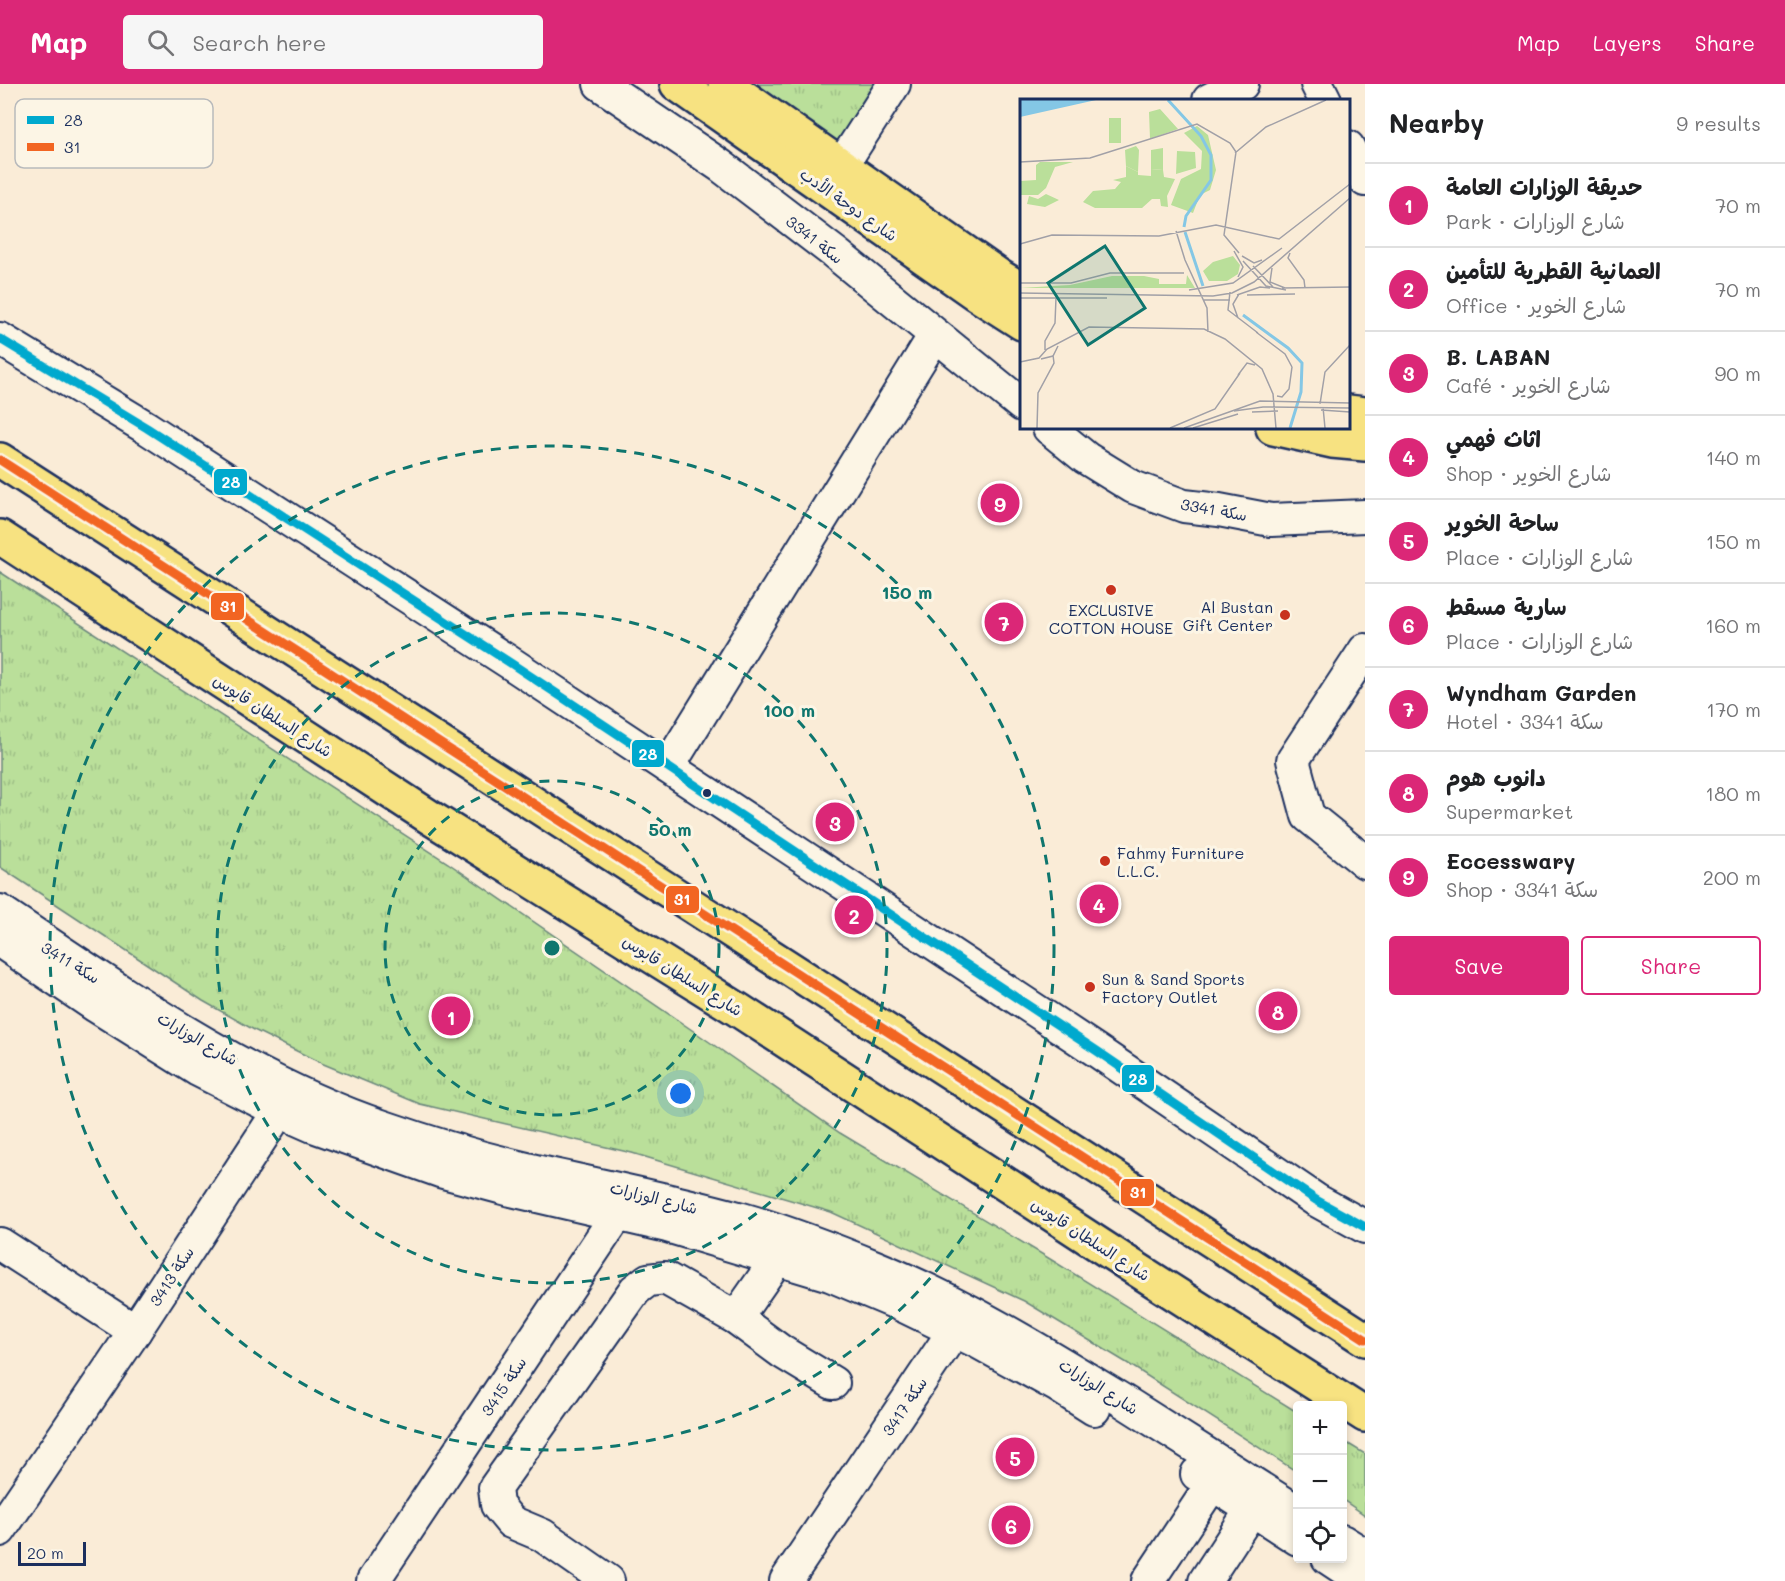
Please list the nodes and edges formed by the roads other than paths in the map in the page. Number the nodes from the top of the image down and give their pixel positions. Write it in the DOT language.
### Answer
graph roads {
  1 [pos="600,84"];
  2 [pos="677,84"];
  3 [pos="724,84"];
  4 [pos="894,84"];
  5 [pos="1242,84"];
  6 [pos="1317,84"];
  7 [pos="1211,99"];
  8 [pos="1324,99"];
  9 [pos="1350,151"];
  10 [pos="842,165"];
  11 [pos="1365,180"];
  12 [pos="1020,289"];
  13 [pos="1020,322"];
  14 [pos="935,335"];
  15 [pos="0,339"];
  16 [pos="1020,403"];
  17 [pos="1350,412"];
  18 [pos="1365,414"];
  19 [pos="1050,429"];
  20 [pos="1278,429"];
  21 [pos="1365,444"];
  22 [pos="0,460"];
  23 [pos="1365,516"];
  24 [pos="0,537"];
  25 [pos="1365,650"];
  26 [pos="668,767"];
  27 [pos="1365,862"];
  28 [pos="0,911"];
  29 [pos="1,945"];
  30 [pos="112,986"];
  31 [pos="279,1111"];
  32 [pos="381,1126"];
  33 [pos="625,1203"];
  34 [pos="1365,1227"];
  35 [pos="0,1244"];
  36 [pos="786,1248"];
  37 [pos="736,1318"];
  38 [pos="135,1331"];
  39 [pos="954,1331"];
  40 [pos="1365,1339"];
  41 [pos="1063,1364"];
  42 [pos="833,1383"];
  43 [pos="1365,1415"];
  44 [pos="1212,1484"];
  45 [pos="1252,1509"];
  46 [pos="1293,1509"];
  47 [pos="1293,1514"];
  48 [pos="0,1530"];
  49 [pos="1293,1536"];
  50 [pos="1347,1544"];
  51 [pos="1365,1555"];
  52 [pos="1336,1563"];
  53 [pos="373,1581"];
  54 [pos="608,1581"];
  55 [pos="786,1581"];
  56 [pos="1148,1581"];
  57 [pos="1205,1581"];
  58 [pos="1363,1581"];
  1 -- 14 [label="street, سكة 3341"];
  2 -- 13 [label="main road, شارع دوحة الأدب"];
  3 -- 10 [label="main road, شارع دوحة الأدب"];
  4 -- 10 [label="street"];
  5 -- 7 [label="street"];
  6 -- 8 [label="street"];
  9 -- 11 [label="street"];
  10 -- 12 [label="main road, شارع دوحة الأدب"];
  14 -- 16 [label="street, سكة 3341"];
  14 -- 26 [label="street"];
  15 -- 26 [label="street"];
  17 -- 18 [label="main road"];
  19 -- 23 [label="street, سكة 3341"];
  20 -- 21 [label="main road"];
  22 -- 40 [label="main road"];
  24 -- 43 [label="main road, شارع السلطان قابوس"];
  25 -- 27 [label="street"];
  26 -- 34 [label="street"];
  28 -- 30 [label="street, شارع الوزارات"];
  29 -- 30 [label="street, سكة 3411"];
  29 -- 31 [label="street, شارع الوزارات"];
  30 -- 32 [label="street, شارع الوزارات"];
  31 -- 32 [label="street"];
  31 -- 33 [label="street, شارع الوزارات"];
  31 -- 38 [label="street, سكة 3413"];
  32 -- 33 [label="street, شارع الوزارات"];
  33 -- 36 [label="street, شارع الوزارات"];
  33 -- 53 [label="street, سكة 3415"];
  35 -- 38 [label="street"];
  36 -- 37 [label="street"];
  36 -- 39 [label="street, شارع الوزارات"];
  36 -- 41 [label="street, شارع الوزارات"];
  37 -- 42 [label="street"];
  37 -- 54 [label="street"];
  38 -- 48 [label="street, سكة 3413"];
  39 -- 41 [label="street"];
  39 -- 44 [label="street, شارع الوزارات"];
  39 -- 55 [label="street, سكة 3417"];
  41 -- 46 [label="street, شارع الوزارات"];
  44 -- 45 [label="street, شارع الوزارات"];
  44 -- 47 [label="street"];
  44 -- 56 [label="street"];
  45 -- 49 [label="street, شارع الوزارات"];
  45 -- 57 [label="street"];
  50 -- 51 [label="street"];
  52 -- 58 [label="street"];
}
